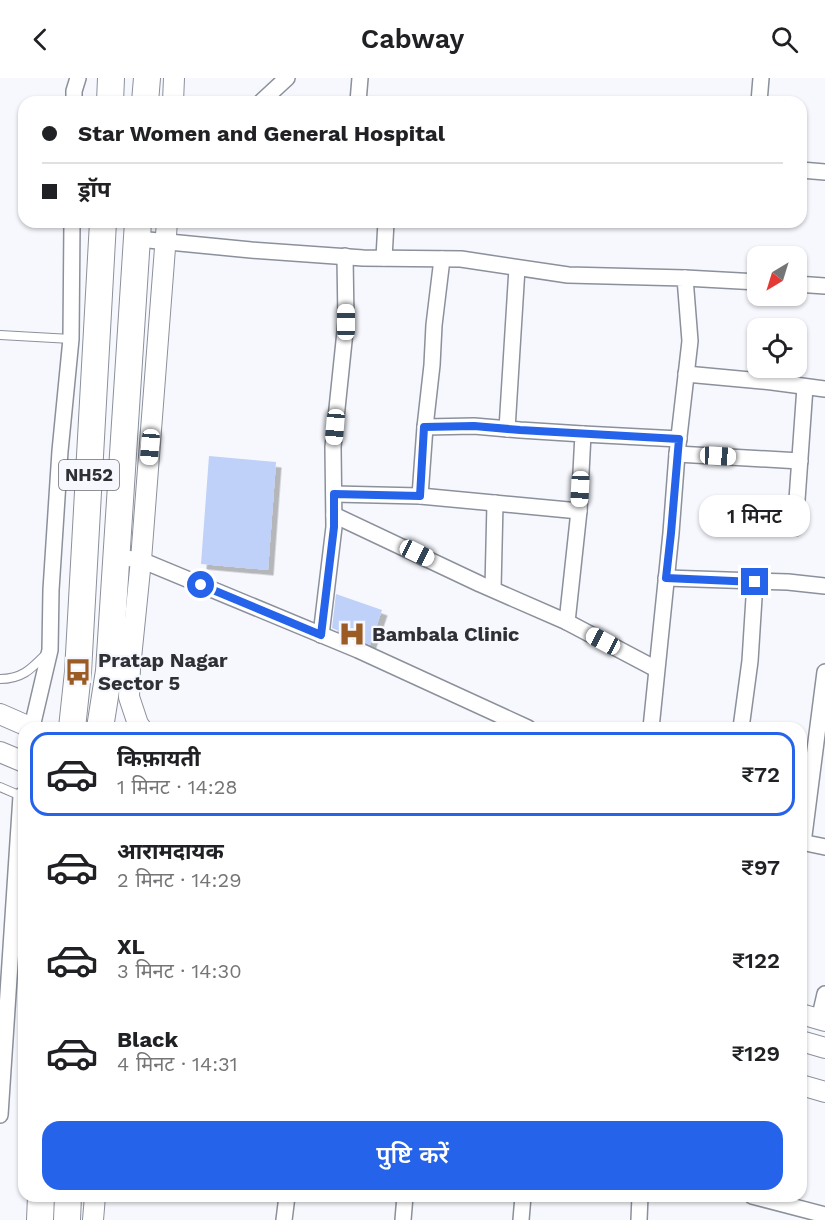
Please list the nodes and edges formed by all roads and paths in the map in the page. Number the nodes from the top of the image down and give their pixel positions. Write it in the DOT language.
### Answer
graph roads {
  1 [pos="78,78"];
  2 [pos="111,78"];
  3 [pos="147,78"];
  4 [pos="174,78"];
  5 [pos="287,78"];
  6 [pos="360,78"];
  7 [pos="761,78"];
  8 [pos="74,96"];
  9 [pos="110,96"];
  10 [pos="146,96"];
  11 [pos="172,96"];
  12 [pos="268,96"];
  13 [pos="358,96"];
  14 [pos="760,96"];
  15 [pos="807,170"];
  16 [pos="825,172"];
  17 [pos="72,228"];
  18 [pos="103,228"];
  19 [pos="166,228"];
  20 [pos="386,228"];
  21 [pos="138,231"];
  22 [pos="166,242"];
  23 [pos="345,256"];
  24 [pos="384,258"];
  25 [pos="442,259"];
  26 [pos="517,268"];
  27 [pos="685,278"];
  28 [pos="747,281"];
  29 [pos="807,285"];
  30 [pos="825,286"];
  31 [pos="0,334"];
  32 [pos="71,339"];
  33 [pos="686,374"];
  34 [pos="806,387"];
  35 [pos="825,389"];
  36 [pos="424,427"];
  37 [pos="507,429"];
  38 [pos="583,434"];
  39 [pos="678,446"];
  40 [pos="800,461"];
  41 [pos="334,494"];
  42 [pos="420,496"];
  43 [pos="495,503"];
  44 [pos="579,511"];
  45 [pos="334,515"];
  46 [pos="795,528"];
  47 [pos="129,558"];
  48 [pos="666,578"];
  49 [pos="755,582"];
  50 [pos="825,586"];
  51 [pos="494,589"];
  52 [pos="567,622"];
  53 [pos="321,635"];
  54 [pos="50,650"];
  55 [pos="656,669"];
  56 [pos="825,672"];
  57 [pos="0,679"];
  58 [pos="0,714"];
  59 [pos="20,722"];
  60 [pos="33,722"];
  61 [pos="73,722"];
  62 [pos="101,722"];
  63 [pos="137,722"];
  64 [pos="515,722"];
  65 [pos="652,722"];
  66 [pos="742,722"];
  67 [pos="0,752"];
  68 [pos="18,760"];
  69 [pos="0,787"];
  70 [pos="18,795"];
  71 [pos="807,805"];
  72 [pos="18,842"];
  73 [pos="807,843"];
  74 [pos="825,847"];
  75 [pos="825,994"];
  76 [pos="815,1018"];
  77 [pos="807,1043"];
  78 [pos="825,1048"];
  79 [pos="807,1087"];
  80 [pos="825,1092"];
  81 [pos="0,1115"];
  82 [pos="41,1202"];
  83 [pos="68,1202"];
  84 [pos="94,1202"];
  85 [pos="286,1202"];
  86 [pos="404,1202"];
  87 [pos="522,1202"];
  88 [pos="640,1202"];
  89 [pos="775,1202"];
  90 [pos="825,1215"];
  91 [pos="40,1220"];
  92 [pos="67,1220"];
  93 [pos="93,1220"];
  94 [pos="284,1220"];
  95 [pos="403,1220"];
  96 [pos="521,1220"];
  97 [pos="639,1220"];
  1 -- 8 [label="street"];
  2 -- 9 [label="highway"];
  3 -- 10 [label="highway"];
  4 -- 11 [label="street"];
  5 -- 12 [label="street"];
  6 -- 13 [label="street"];
  7 -- 14 [label="street"];
  15 -- 16 [label="street"];
  17 -- 32 [label="street"];
  18 -- 61 [label="highway, NH52"];
  19 -- 22 [label="street"];
  20 -- 24 [label="street"];
  21 -- 22 [label="street"];
  21 -- 47 [label="highway, NH52"];
  22 -- 23 [label="street"];
  22 -- 47 [label="street"];
  23 -- 24 [label="street"];
  23 -- 41 [label="street"];
  24 -- 25 [label="street"];
  25 -- 26 [label="street"];
  25 -- 36 [label="street"];
  26 -- 27 [label="street"];
  26 -- 37 [label="street"];
  27 -- 28 [label="street"];
  27 -- 33 [label="street"];
  29 -- 30 [label="street"];
  31 -- 32 [label="lane"];
  32 -- 54 [label="street"];
  33 -- 34 [label="street"];
  33 -- 39 [label="street"];
  34 -- 35 [label="street"];
  34 -- 40 [label="street"];
  36 -- 37 [label="street"];
  36 -- 42 [label="street"];
  37 -- 38 [label="street"];
  38 -- 39 [label="street"];
  38 -- 44 [label="street"];
  39 -- 40 [label="street"];
  39 -- 48 [label="street"];
  40 -- 46 [label="street"];
  41 -- 42 [label="street"];
  41 -- 45 [label="street"];
  42 -- 43 [label="street"];
  43 -- 44 [label="street"];
  43 -- 51 [label="street"];
  44 -- 52 [label="street"];
  45 -- 51 [label="street"];
  45 -- 53 [label="street"];
  47 -- 53 [label="street"];
  47 -- 62 [label="highway, NH52"];
  47 -- 63 [label="street"];
  48 -- 49 [label="street"];
  48 -- 55 [label="street"];
  49 -- 50 [label="street"];
  49 -- 66 [label="street"];
  51 -- 52 [label="street"];
  52 -- 55 [label="street"];
  53 -- 64 [label="street"];
  54 -- 57 [label="lane"];
  54 -- 60 [label="street"];
  55 -- 65 [label="street"];
  56 -- 71 [label="street"];
  58 -- 59 [label="street"];
  67 -- 68 [label="street"];
  69 -- 70 [label="lane"];
  72 -- 81 [label="street"];
  73 -- 74 [label="street"];
  75 -- 76 [label="street"];
  77 -- 78 [label="street"];
  79 -- 80 [label="street"];
  82 -- 91 [label="highway"];
  83 -- 92 [label="highway"];
  84 -- 93 [label="street"];
  85 -- 94 [label="street"];
  86 -- 95 [label="street"];
  87 -- 96 [label="street"];
  88 -- 97 [label="street"];
  89 -- 90 [label="street"];
}
